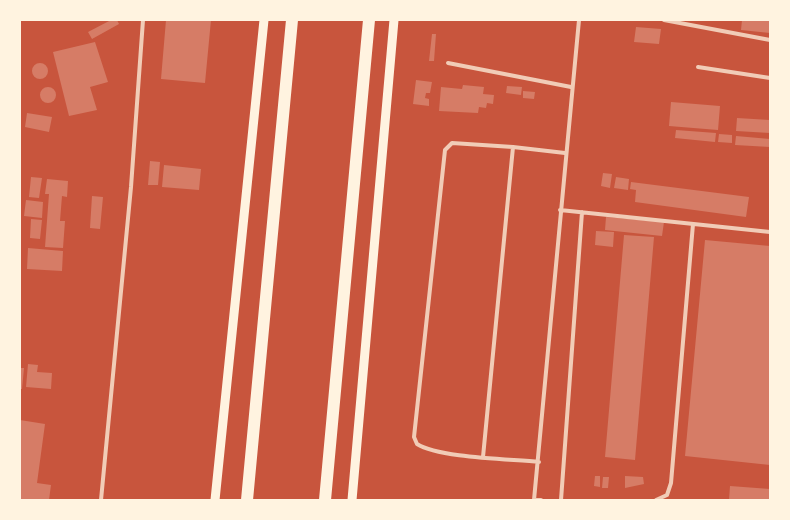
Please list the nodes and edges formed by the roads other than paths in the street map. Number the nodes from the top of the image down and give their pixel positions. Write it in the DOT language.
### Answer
graph roads {
  1 [pos="143,20"];
  2 [pos="264,20"];
  3 [pos="292,20"];
  4 [pos="394,20"];
  5 [pos="579,20"];
  6 [pos="663,20"];
  7 [pos="370,25"];
  8 [pos="771,40"];
  9 [pos="448,63"];
  10 [pos="698,67"];
  11 [pos="771,78"];
  12 [pos="571,87"];
  13 [pos="513,147"];
  14 [pos="565,153"];
  15 [pos="560,210"];
  16 [pos="582,212"];
  17 [pos="693,224"];
  18 [pos="771,232"];
  19 [pos="483,457"];
  20 [pos="539,462"];
  21 [pos="534,500"];
  22 [pos="101,501"];
  23 [pos="215,501"];
  24 [pos="247,501"];
  25 [pos="325,501"];
  26 [pos="352,501"];
  27 [pos="541,501"];
  28 [pos="561,501"];
  29 [pos="656,501"];
  1 -- 22 [label="lane"];
  2 -- 23 [label="main road"];
  3 -- 24 [label="highway"];
  4 -- 26 [label="main road"];
  5 -- 12 [label="lane"];
  6 -- 8 [label="lane"];
  7 -- 25 [label="highway"];
  9 -- 12 [label="lane"];
  10 -- 11 [label="lane"];
  12 -- 14 [label="lane"];
  13 -- 14 [label="lane"];
  13 -- 19 [label="lane"];
  13 -- 19 [label="lane"];
  14 -- 15 [label="lane"];
  15 -- 16 [label="lane"];
  15 -- 20 [label="lane"];
  16 -- 17 [label="lane"];
  16 -- 28 [label="lane"];
  17 -- 18 [label="lane"];
  17 -- 29 [label="lane"];
  19 -- 20 [label="lane"];
  20 -- 21 [label="lane"];
  21 -- 27 [label="lane"];
}
